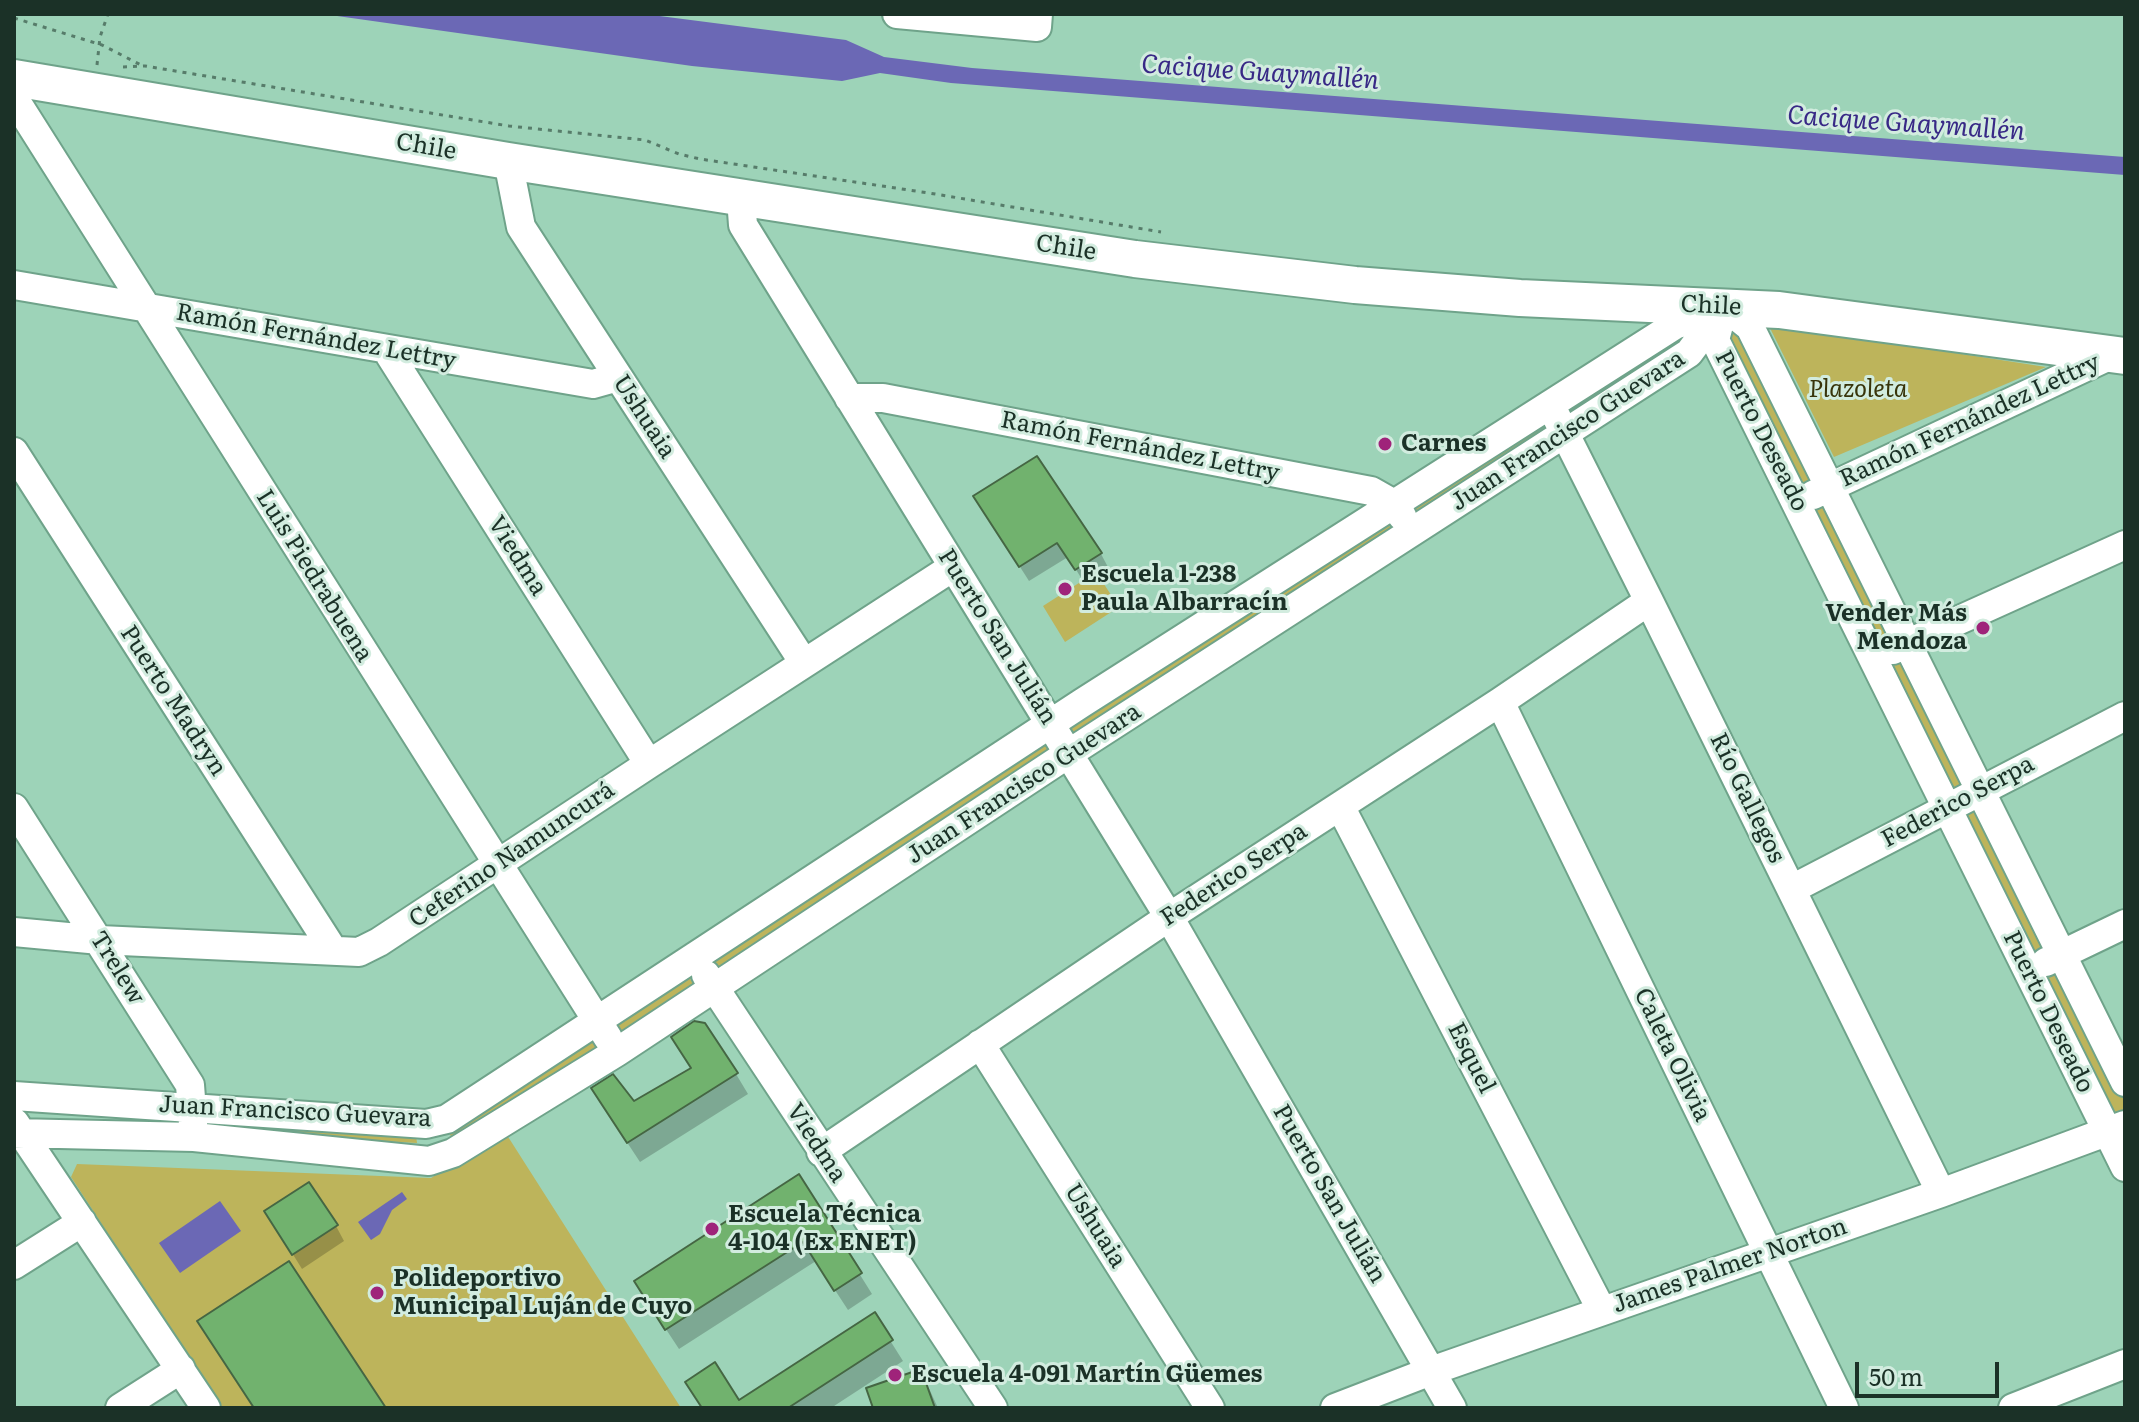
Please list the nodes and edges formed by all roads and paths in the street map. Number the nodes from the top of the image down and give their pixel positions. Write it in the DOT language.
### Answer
graph roads {
  1 [pos="108,14"];
  2 [pos="897,14"];
  3 [pos="1038,14"];
  4 [pos="14,18"];
  5 [pos="99,44"];
  6 [pos="145,66"];
  7 [pos="105,71"];
  8 [pos="14,78"];
  9 [pos="14,98"];
  10 [pos="508,161"];
  11 [pos="741,198"];
  12 [pos="1167,234"];
  13 [pos="14,285"];
  14 [pos="1724,306"];
  15 [pos="144,307"];
  16 [pos="386,349"];
  17 [pos="2117,356"];
  18 [pos="618,377"];
  19 [pos="849,398"];
  20 [pos="1550,405"];
  21 [pos="1565,433"];
  22 [pos="14,452"];
  23 [pos="1830,487"];
  24 [pos="1797,502"];
  25 [pos="1394,504"];
  26 [pos="1413,532"];
  27 [pos="2125,545"];
  28 [pos="953,567"];
  29 [pos="1649,601"];
  30 [pos="1908,643"];
  31 [pos="1875,659"];
  32 [pos="804,663"];
  33 [pos="1500,702"];
  34 [pos="2125,716"];
  35 [pos="1050,724"];
  36 [pos="1068,754"];
  37 [pos="649,764"];
  38 [pos="1981,790"];
  39 [pos="1340,806"];
  40 [pos="14,808"];
  41 [pos="1948,808"];
  42 [pos="498,865"];
  43 [pos="1792,889"];
  44 [pos="1169,917"];
  45 [pos="2125,924"];
  46 [pos="14,932"];
  47 [pos="100,940"];
  48 [pos="333,950"];
  49 [pos="2062,955"];
  50 [pos="693,957"];
  51 [pos="2027,971"];
  52 [pos="715,988"];
  53 [pos="597,1023"];
  54 [pos="980,1044"];
  55 [pos="617,1052"];
  56 [pos="2125,1082"];
  57 [pos="14,1096"];
  58 [pos="192,1107"];
  59 [pos="426,1124"];
  60 [pos="17,1129"];
  61 [pos="2116,1129"];
  62 [pos="194,1137"];
  63 [pos="821,1152"];
  64 [pos="429,1161"];
  65 [pos="2125,1167"];
  66 [pos="1941,1193"];
  67 [pos="82,1222"];
  68 [pos="1769,1253"];
  69 [pos="14,1265"];
  70 [pos="1602,1311"];
  71 [pos="2125,1364"];
  72 [pos="181,1369"];
  73 [pos="1431,1371"];
  74 [pos="120,1408"];
  75 [pos="206,1408"];
  76 [pos="993,1408"];
  77 [pos="1210,1408"];
  78 [pos="1335,1408"];
  79 [pos="1452,1408"];
  80 [pos="1844,1408"];
  81 [pos="2013,1408"];
  1 -- 5 [label="path"];
  2 -- 3 [label="street"];
  4 -- 5 [label="path"];
  5 -- 6 [label="path"];
  5 -- 7 [label="path"];
  6 -- 7 [label="path"];
  6 -- 12 [label="path"];
  7 -- 8 [label="main road, Chile"];
  7 -- 10 [label="main road, Chile"];
  9 -- 15 [label="street, Luis Piedrabuena"];
  10 -- 11 [label="main road, Chile"];
  10 -- 18 [label="street, Ushuaia"];
  11 -- 14 [label="main road, Chile"];
  11 -- 19 [label="street, Puerto San Julián"];
  13 -- 15 [label="street, Ramón Fernández Lettry"];
  14 -- 17 [label="main road, Chile"];
  14 -- 20 [label="street, Juan Francisco Guevara"];
  14 -- 21 [label="street, Juan Francisco Guevara"];
  14 -- 23 [label="street, Puerto Deseado"];
  14 -- 24 [label="street, Puerto Deseado"];
  15 -- 16 [label="street, Ramón Fernández Lettry"];
  15 -- 42 [label="street, Luis Piedrabuena"];
  16 -- 18 [label="street, Ramón Fernández Lettry"];
  16 -- 37 [label="street, Viedma"];
  17 -- 23 [label="street, Ramón Fernández Lettry"];
  18 -- 32 [label="street, Ushuaia"];
  19 -- 25 [label="street, Ramón Fernández Lettry"];
  19 -- 28 [label="street, Puerto San Julián"];
  20 -- 21 [label="street, Río Gallegos"];
  20 -- 25 [label="street, Juan Francisco Guevara"];
  21 -- 26 [label="street, Juan Francisco Guevara"];
  21 -- 29 [label="street, Río Gallegos"];
  22 -- 48 [label="street, Puerto Madryn"];
  23 -- 24 [label="street, Ramón Fernández Lettry"];
  23 -- 30 [label="street, Puerto Deseado"];
  24 -- 31 [label="street, Puerto Deseado"];
  25 -- 26 [label="street"];
  25 -- 35 [label="street, Juan Francisco Guevara"];
  26 -- 36 [label="street, Juan Francisco Guevara"];
  27 -- 30 [label="street"];
  28 -- 32 [label="street, Ceferino Namuncurá"];
  28 -- 35 [label="street, Puerto San Julián"];
  29 -- 33 [label="street, Federico Serpa"];
  29 -- 43 [label="street, Río Gallegos"];
  30 -- 31 [label="street"];
  30 -- 38 [label="street, Puerto Deseado"];
  31 -- 41 [label="street, Puerto Deseado"];
  32 -- 37 [label="street, Ceferino Namuncurá"];
  33 -- 39 [label="street, Federico Serpa"];
  33 -- 68 [label="street, Caleta Olivia"];
  34 -- 38 [label="street, Federico Serpa"];
  35 -- 36 [label="street, Puerto San Julián"];
  35 -- 50 [label="street, Juan Francisco Guevara"];
  36 -- 44 [label="street, Puerto San Julián"];
  36 -- 52 [label="street, Juan Francisco Guevara"];
  37 -- 42 [label="street, Ceferino Namuncurá"];
  38 -- 41 [label="street, Federico Serpa"];
  38 -- 49 [label="street, Puerto Deseado"];
  39 -- 44 [label="street, Federico Serpa"];
  39 -- 70 [label="street, Esquel"];
  40 -- 47 [label="street, Trelew"];
  41 -- 43 [label="street, Federico Serpa"];
  41 -- 51 [label="street, Puerto Deseado"];
  42 -- 48 [label="street, Ceferino Namuncurá"];
  42 -- 53 [label="street, Luis Piedrabuena"];
  43 -- 66 [label="street, Río Gallegos"];
  44 -- 54 [label="street, Federico Serpa"];
  44 -- 73 [label="street, Puerto San Julián"];
  45 -- 49 [label="street"];
  46 -- 47 [label="street, Ceferino Namuncurá"];
  47 -- 48 [label="street, Ceferino Namuncurá"];
  47 -- 58 [label="street, Trelew"];
  49 -- 51 [label="street"];
  49 -- 56 [label="street, Puerto Deseado"];
  50 -- 52 [label="street, Viedma"];
  50 -- 53 [label="street, Juan Francisco Guevara"];
  51 -- 61 [label="street, Puerto Deseado"];
  52 -- 55 [label="street, Juan Francisco Guevara"];
  52 -- 63 [label="street, Viedma"];
  53 -- 55 [label="street, Luis Piedrabuena"];
  53 -- 59 [label="street, Juan Francisco Guevara"];
  54 -- 63 [label="street, Federico Serpa"];
  54 -- 77 [label="street, Ushuaia"];
  55 -- 64 [label="street, Juan Francisco Guevara"];
  57 -- 58 [label="street, Juan Francisco Guevara"];
  58 -- 59 [label="street, Juan Francisco Guevara"];
  58 -- 62 [label="street, Trelew"];
  59 -- 64 [label="street"];
  60 -- 62 [label="street, Juan Francisco Guevara"];
  60 -- 67 [label="street"];
  61 -- 65 [label="street, Puerto Deseado"];
  61 -- 66 [label="street, James Palmer Norton"];
  62 -- 64 [label="street, Juan Francisco Guevara"];
  63 -- 76 [label="street, Viedma"];
  66 -- 68 [label="street, James Palmer Norton"];
  67 -- 69 [label="street"];
  67 -- 72 [label="street"];
  68 -- 70 [label="street, James Palmer Norton"];
  68 -- 80 [label="street, Caleta Olivia"];
  70 -- 73 [label="street, James Palmer Norton"];
  71 -- 81 [label="street"];
  72 -- 74 [label="street"];
  72 -- 75 [label="street"];
  73 -- 78 [label="street, James Palmer Norton"];
  73 -- 79 [label="street, Puerto San Julián"];
}
